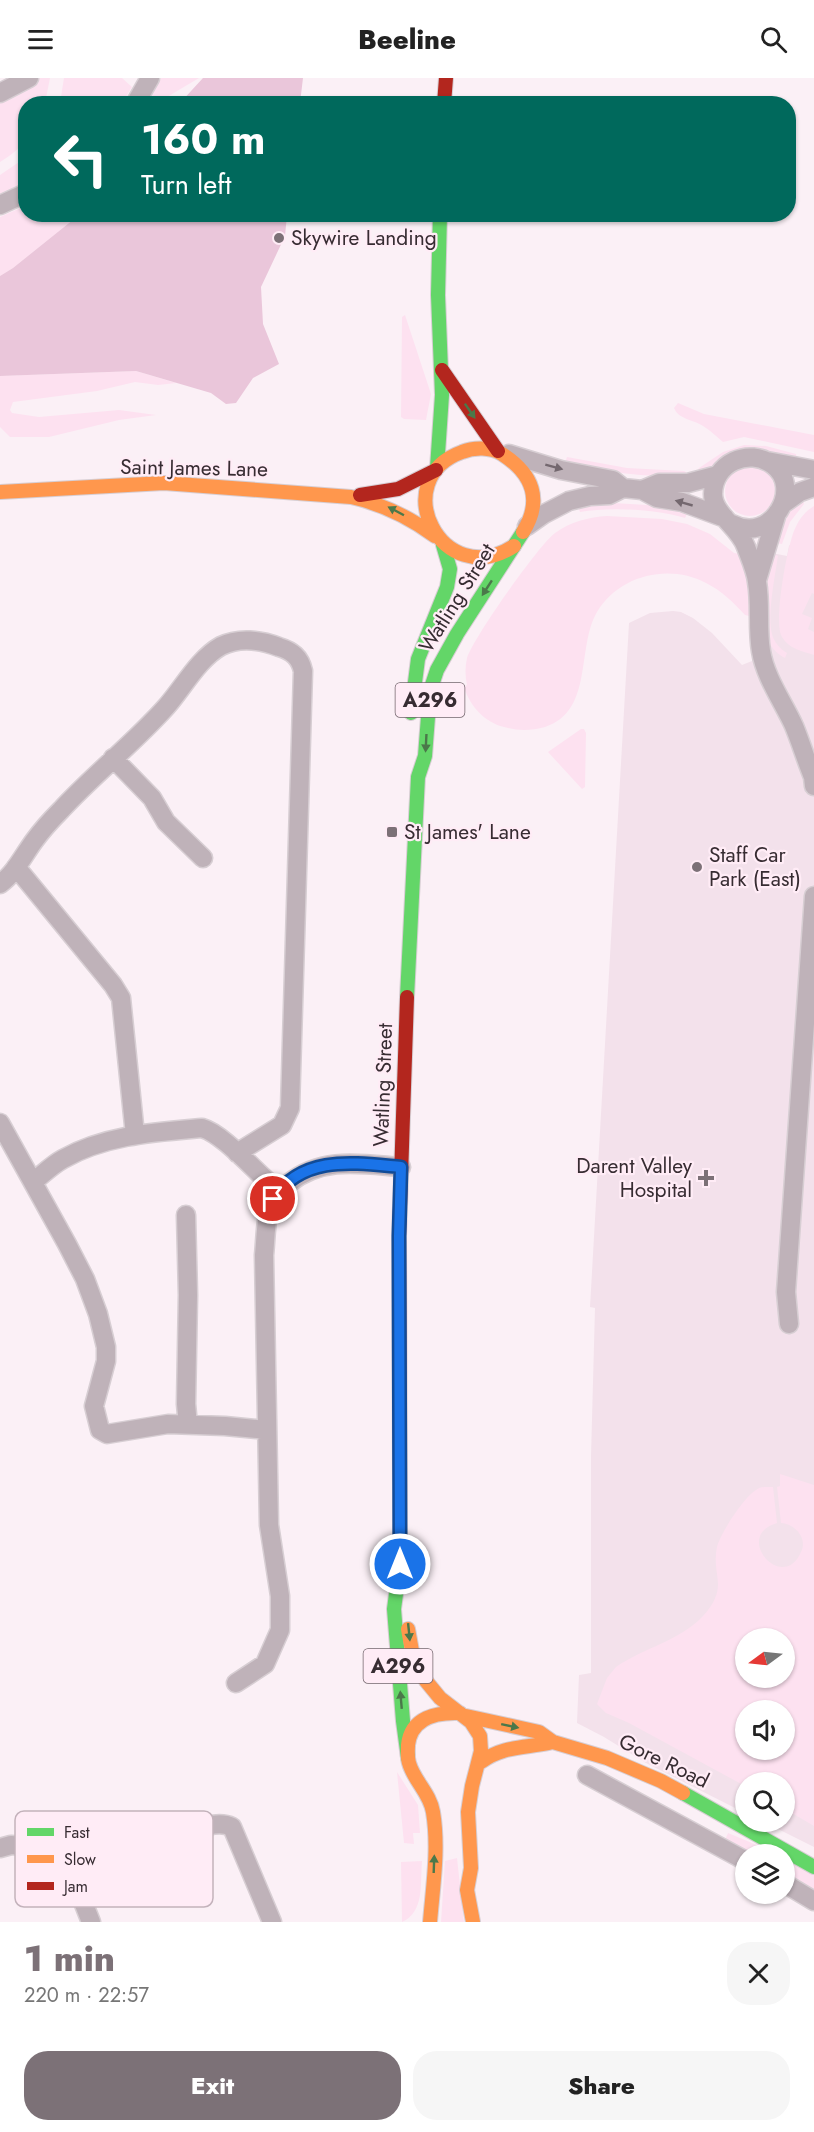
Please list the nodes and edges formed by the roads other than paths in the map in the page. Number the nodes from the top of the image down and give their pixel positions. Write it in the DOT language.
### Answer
graph roads {
  1 [pos="29,78"];
  2 [pos="150,78"];
  3 [pos="446,78"];
  4 [pos="0,93"];
  5 [pos="140,96"];
  6 [pos="445,96"];
  7 [pos="18,197"];
  8 [pos="0,205"];
  9 [pos="440,222"];
  10 [pos="442,370"];
  11 [pos="498,451"];
  12 [pos="765,461"];
  13 [pos="436,469"];
  14 [pos="814,470"];
  15 [pos="718,475"];
  16 [pos="814,487"];
  17 [pos="623,488"];
  18 [pos="642,490"];
  19 [pos="0,492"];
  20 [pos="351,497"];
  21 [pos="780,508"];
  22 [pos="729,521"];
  23 [pos="527,526"];
  24 [pos="439,540"];
  25 [pos="514,546"];
  26 [pos="757,581"];
  27 [pos="411,732"];
  28 [pos="411,755"];
  29 [pos="113,758"];
  30 [pos="417,777"];
  31 [pos="814,786"];
  32 [pos="203,858"];
  33 [pos="16,867"];
  34 [pos="0,884"];
  35 [pos="814,896"];
  36 [pos="0,1123"];
  37 [pos="135,1135"];
  38 [pos="237,1153"];
  39 [pos="401,1167"];
  40 [pos="33,1182"];
  41 [pos="279,1191"];
  42 [pos="186,1215"];
  43 [pos="789,1324"];
  44 [pos="188,1425"];
  45 [pos="267,1430"];
  46 [pos="399,1574"];
  47 [pos="236,1683"];
  48 [pos="463,1715"];
  49 [pos="553,1742"];
  50 [pos="408,1758"];
  51 [pos="481,1762"];
  52 [pos="587,1775"];
  53 [pos="728,1819"];
  54 [pos="213,1825"];
  55 [pos="714,1842"];
  56 [pos="15,1845"];
  57 [pos="0,1848"];
  58 [pos="735,1854"];
  59 [pos="814,1867"];
  60 [pos="471,1871"];
  61 [pos="795,1889"];
  62 [pos="483,1893"];
  63 [pos="814,1900"];
  64 [pos="84,1907"];
  65 [pos="90,1922"];
  66 [pos="272,1922"];
  67 [pos="430,1922"];
  68 [pos="473,1922"];
  1 -- 4 [label="street"];
  2 -- 5 [label="street"];
  3 -- 6 [label="main road"];
  7 -- 8 [label="street"];
  9 -- 10 [label="main road"];
  10 -- 11 [label="main road, one-way"];
  10 -- 13 [label="main road"];
  11 -- 13 [label="main road"];
  11 -- 17 [label="street, one-way"];
  11 -- 23 [label="main road"];
  12 -- 14 [label="street"];
  12 -- 15 [label="street"];
  12 -- 21 [label="street"];
  13 -- 20 [label="main road, Saint James Lane"];
  13 -- 24 [label="main road"];
  15 -- 18 [label="street"];
  15 -- 22 [label="street"];
  16 -- 21 [label="street"];
  17 -- 18 [label="street"];
  17 -- 23 [label="street"];
  22 -- 18 [label="street, one-way"];
  19 -- 20 [label="main road, Saint James Lane"];
  24 -- 20 [label="main road, Saint James Lane, one-way"];
  21 -- 22 [label="street"];
  21 -- 26 [label="street"];
  22 -- 26 [label="street"];
  23 -- 25 [label="main road"];
  24 -- 25 [label="main road"];
  24 -- 27 [label="main road, Watling Street / A296"];
  25 -- 30 [label="main road, Watling Street / A296, one-way"];
  26 -- 31 [label="street"];
  28 -- 30 [label="main road, Watling Street / A296"];
  29 -- 32 [label="street"];
  29 -- 33 [label="street"];
  29 -- 38 [label="street"];
  30 -- 39 [label="main road, Watling Street / A296"];
  33 -- 34 [label="street"];
  33 -- 37 [label="street"];
  35 -- 43 [label="street"];
  36 -- 40 [label="street"];
  37 -- 38 [label="street"];
  37 -- 40 [label="street"];
  38 -- 41 [label="street"];
  39 -- 41 [label="street"];
  39 -- 46 [label="main road, Watling Street / A296"];
  40 -- 44 [label="street"];
  41 -- 45 [label="street"];
  42 -- 44 [label="street"];
  44 -- 45 [label="street"];
  45 -- 47 [label="street"];
  46 -- 48 [label="main road, Watling Street / A296, one-way"];
  50 -- 46 [label="main road, Watling Street / A296, one-way"];
  48 -- 49 [label="main road, Gore Road, one-way"];
  48 -- 50 [label="main road"];
  48 -- 51 [label="main road"];
  49 -- 51 [label="main road, Gore Road"];
  49 -- 53 [label="main road, Gore Road"];
  67 -- 50 [label="main road, Watling Street, one-way"];
  51 -- 60 [label="main road"];
  52 -- 55 [label="street"];
  53 -- 55 [label="street"];
  53 -- 59 [label="main road, Gore Road"];
  54 -- 66 [label="street"];
  55 -- 58 [label="street"];
  56 -- 57 [label="street"];
  60 -- 62 [label="main road"];
  60 -- 68 [label="main road"];
  61 -- 63 [label="street"];
  64 -- 65 [label="street"];
}
